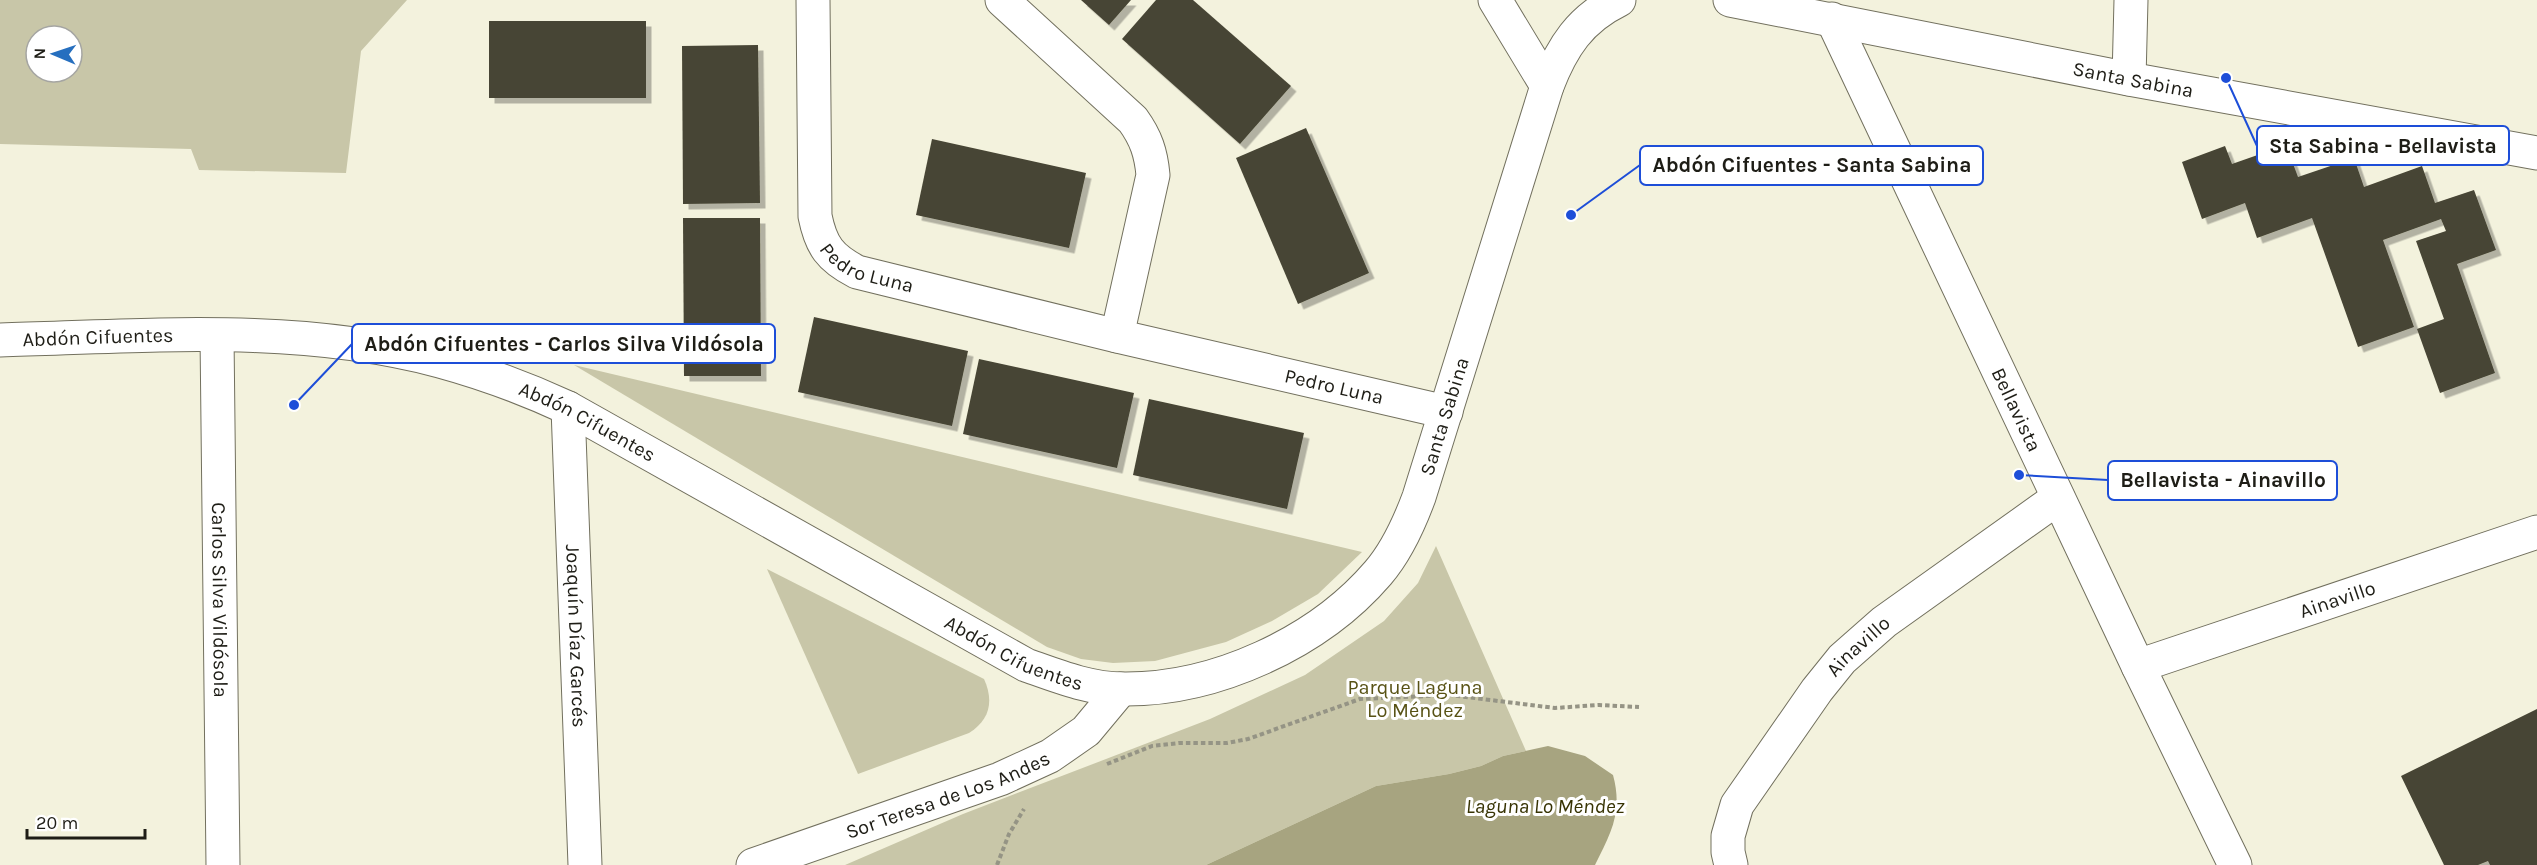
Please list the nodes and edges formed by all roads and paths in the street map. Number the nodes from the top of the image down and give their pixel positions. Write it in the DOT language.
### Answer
graph roads {
  1 [pos="813,0"];
  2 [pos="1002,0"];
  3 [pos="1495,0"];
  4 [pos="1619,0"];
  5 [pos="1730,0"];
  6 [pos="2131,0"];
  7 [pos="1773,4"];
  8 [pos="1832,20"];
  9 [pos="2129,79"];
  10 [pos="1547,86"];
  11 [pos="2537,153"];
  12 [pos="217,336"];
  13 [pos="1117,336"];
  14 [pos="0,340"];
  15 [pos="568,408"];
  16 [pos="1446,412"];
  17 [pos="2058,498"];
  18 [pos="2537,532"];
  19 [pos="2138,666"];
  20 [pos="1121,689"];
  21 [pos="1639,707"];
  22 [pos="1098,768"];
  23 [pos="1027,804"];
  24 [pos="1729,859"];
  25 [pos="224,865"];
  26 [pos="585,865"];
  27 [pos="753,865"];
  28 [pos="998,865"];
  29 [pos="2235,865"];
  1 -- 13 [label="street, Pedro Luna"];
  2 -- 13 [label="street"];
  3 -- 10 [label="street"];
  4 -- 10 [label="street, Santa Sabina"];
  5 -- 7 [label="street, Santa Sabina"];
  6 -- 9 [label="street"];
  7 -- 8 [label="street, Santa Sabina"];
  8 -- 9 [label="street, Santa Sabina"];
  8 -- 17 [label="street, Bellavista"];
  9 -- 11 [label="street, Santa Sabina"];
  10 -- 16 [label="street, Santa Sabina"];
  12 -- 14 [label="street, Abdón Cifuentes"];
  12 -- 15 [label="street, Abdón Cifuentes"];
  12 -- 25 [label="street, Carlos Silva Vildósola"];
  13 -- 16 [label="street, Pedro Luna"];
  15 -- 20 [label="street, Abdón Cifuentes"];
  15 -- 26 [label="street, Joaquín Díaz Garcés"];
  16 -- 20 [label="street, Santa Sabina"];
  17 -- 19 [label="street, Bellavista"];
  17 -- 24 [label="street, Ainavillo"];
  18 -- 19 [label="street, Ainavillo"];
  19 -- 29 [label="street, Bellavista"];
  20 -- 27 [label="street, Sor Teresa de Los Andes"];
  21 -- 22 [label="path"];
  23 -- 28 [label="path"];
}
